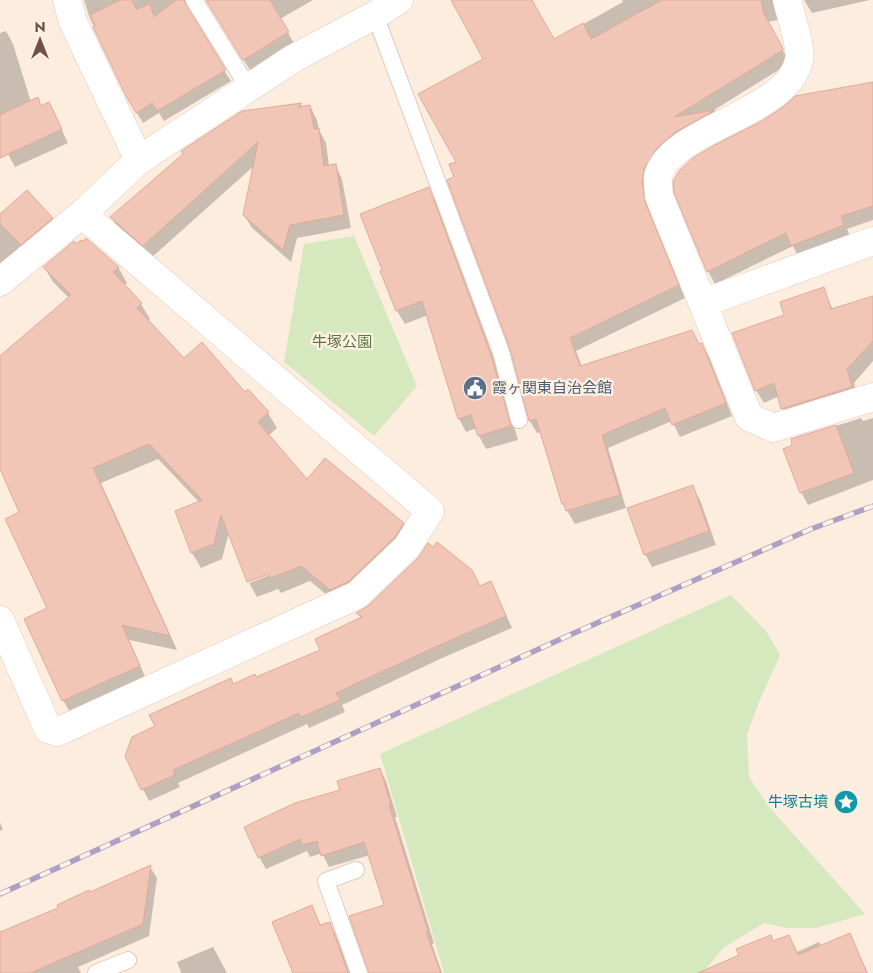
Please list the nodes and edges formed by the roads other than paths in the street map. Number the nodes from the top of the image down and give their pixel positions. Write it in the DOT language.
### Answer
graph roads {
  1 [pos="67,0"];
  2 [pos="194,0"];
  3 [pos="399,0"];
  4 [pos="787,0"];
  5 [pos="375,15"];
  6 [pos="248,87"];
  7 [pos="139,160"];
  8 [pos="82,214"];
  9 [pos="873,241"];
  10 [pos="0,282"];
  11 [pos="703,303"];
  12 [pos="873,397"];
  13 [pos="519,420"];
  14 [pos="0,620"];
  15 [pos="356,870"];
  16 [pos="128,960"];
  17 [pos="96,973"];
  18 [pos="359,973"];
  1 -- 7 [label="street"];
  2 -- 6 [label="lane"];
  3 -- 5 [label="street"];
  4 -- 11 [label="street"];
  5 -- 6 [label="street"];
  5 -- 13 [label="lane"];
  6 -- 7 [label="street"];
  7 -- 8 [label="street"];
  8 -- 10 [label="street"];
  8 -- 14 [label="street"];
  9 -- 11 [label="street"];
  11 -- 12 [label="street"];
  15 -- 18 [label="lane"];
  16 -- 17 [label="lane"];
}
